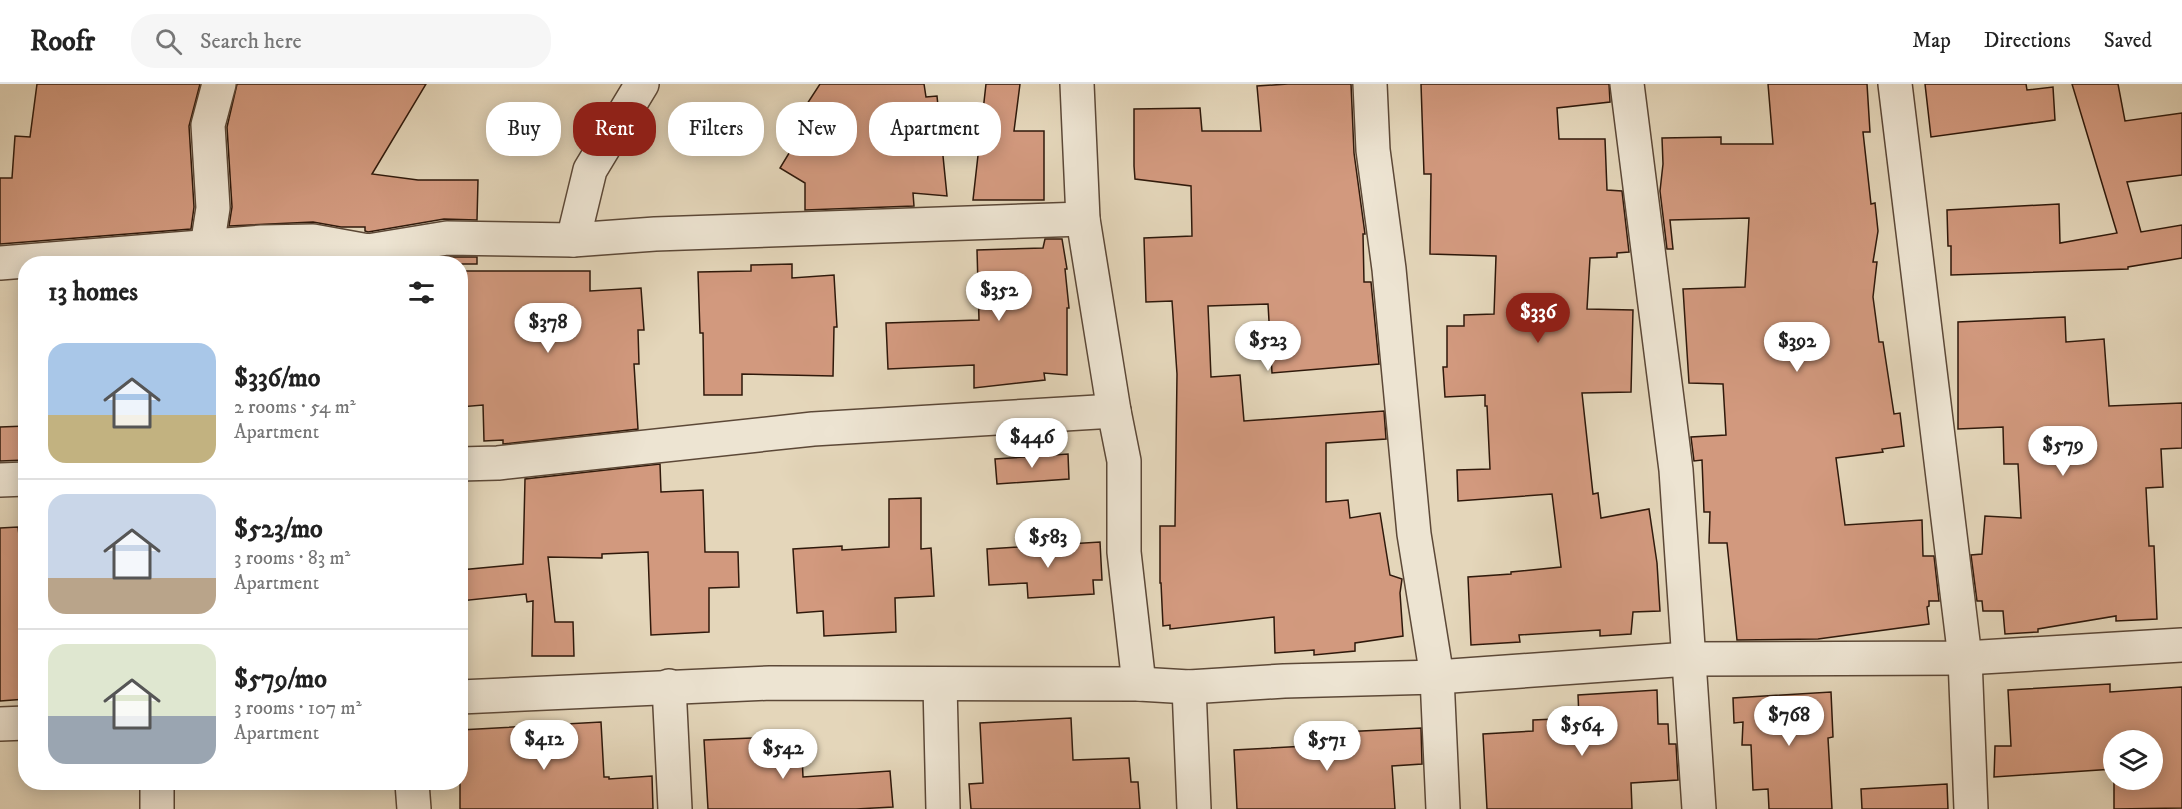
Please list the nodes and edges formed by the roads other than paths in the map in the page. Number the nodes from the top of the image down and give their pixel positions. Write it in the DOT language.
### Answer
graph roads {
  1 [pos="219,84"];
  2 [pos="642,84"];
  3 [pos="1077,84"];
  4 [pos="1370,84"];
  5 [pos="1627,84"];
  6 [pos="1894,84"];
  7 [pos="1083,219"];
  8 [pos="573,240"];
  9 [pos="207,247"];
  10 [pos="91,256"];
  11 [pos="18,262"];
  12 [pos="0,263"];
  13 [pos="1114,411"];
  14 [pos="468,464"];
  15 [pos="18,479"];
  16 [pos="0,480"];
  17 [pos="2182,645"];
  18 [pos="1965,658"];
  19 [pos="1688,659"];
  20 [pos="1437,677"];
  21 [pos="1139,684"];
  22 [pos="940,685"];
  23 [pos="669,686"];
  24 [pos="1189,687"];
  25 [pos="468,697"];
  26 [pos="18,723"];
  27 [pos="0,724"];
  28 [pos="157,790"];
  29 [pos="413,790"];
  30 [pos="157,809"];
  31 [pos="414,809"];
  32 [pos="675,809"];
  33 [pos="943,809"];
  34 [pos="1194,809"];
  35 [pos="1443,809"];
  36 [pos="1699,809"];
  37 [pos="1971,809"];
  1 -- 9 [label="street"];
  2 -- 8 [label="street"];
  3 -- 7 [label="street"];
  4 -- 20 [label="street"];
  5 -- 19 [label="street"];
  6 -- 18 [label="street"];
  7 -- 8 [label="street"];
  7 -- 13 [label="street"];
  8 -- 9 [label="street"];
  9 -- 10 [label="street"];
  11 -- 12 [label="street"];
  13 -- 14 [label="street"];
  13 -- 21 [label="street"];
  15 -- 16 [label="street"];
  17 -- 18 [label="street"];
  18 -- 19 [label="street"];
  18 -- 37 [label="street"];
  19 -- 20 [label="street"];
  19 -- 36 [label="street"];
  20 -- 24 [label="street"];
  20 -- 35 [label="street"];
  21 -- 22 [label="street"];
  21 -- 24 [label="street"];
  22 -- 23 [label="street"];
  22 -- 33 [label="street"];
  23 -- 25 [label="street"];
  23 -- 32 [label="street"];
  24 -- 34 [label="street"];
  26 -- 27 [label="street"];
  28 -- 30 [label="street"];
  29 -- 31 [label="street"];
}
